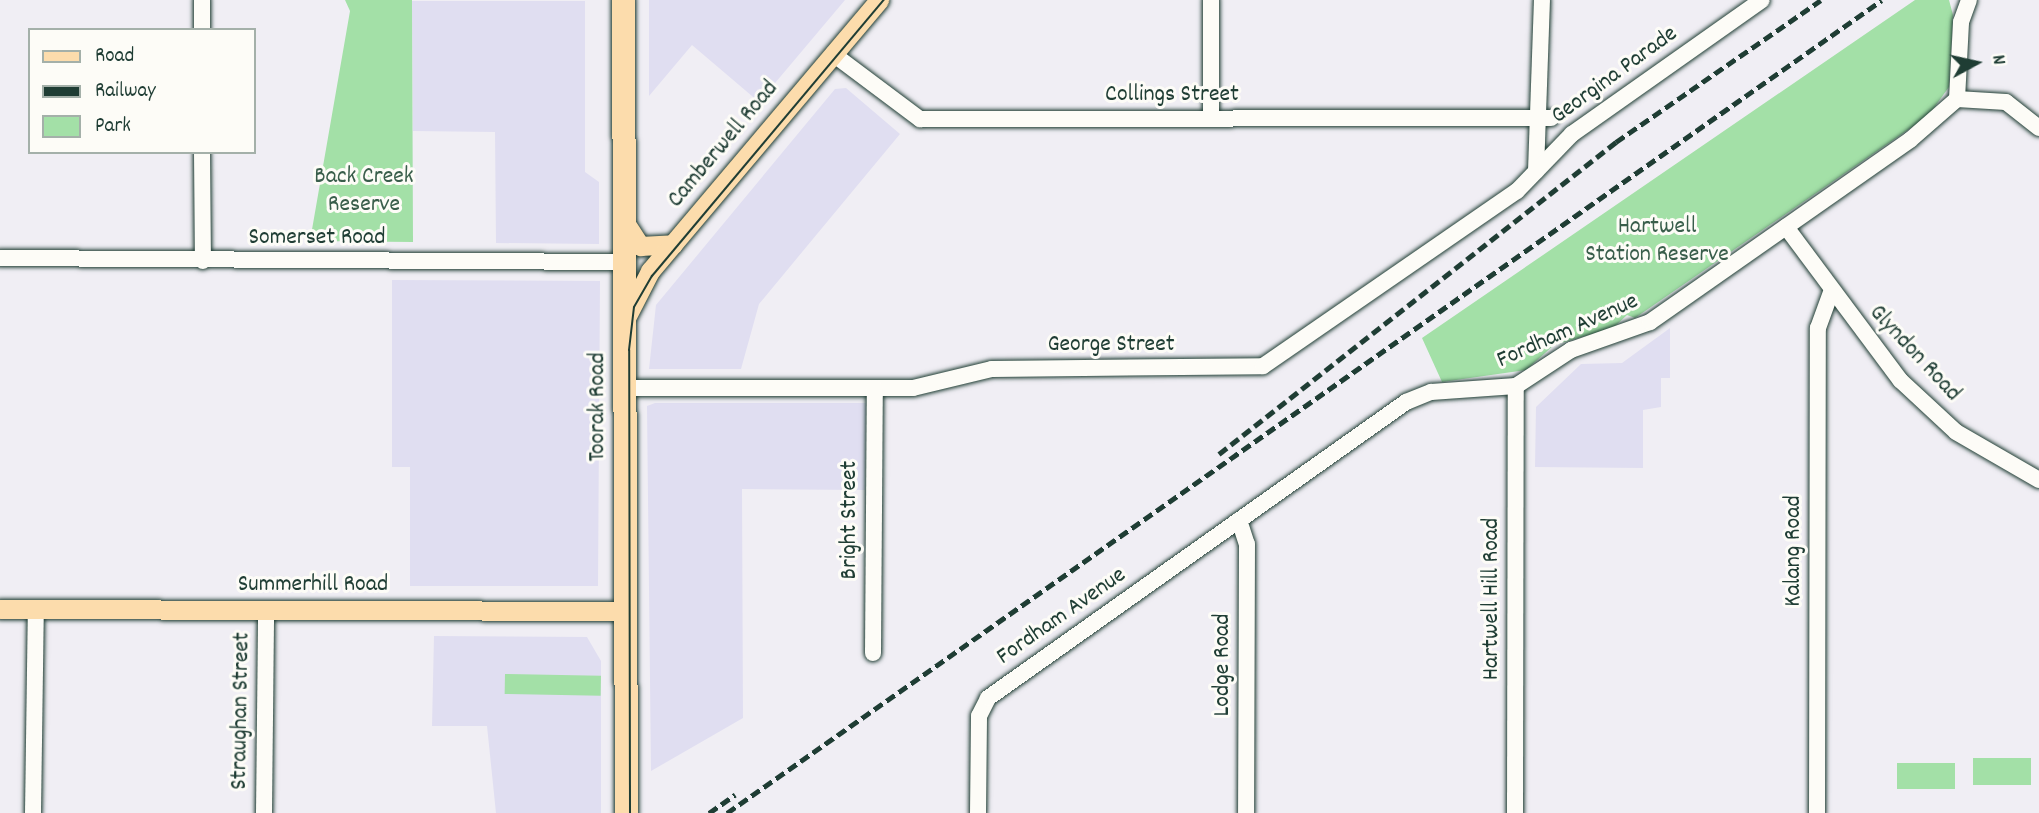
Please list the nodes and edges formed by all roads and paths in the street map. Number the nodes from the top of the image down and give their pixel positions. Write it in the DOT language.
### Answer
graph roads {
  1 [pos="202,0"];
  2 [pos="623,0"];
  3 [pos="878,0"];
  4 [pos="1212,0"];
  5 [pos="1542,0"];
  6 [pos="1762,0"];
  7 [pos="1969,0"];
  8 [pos="202,28"];
  9 [pos="833,54"];
  10 [pos="1542,57"];
  11 [pos="1957,99"];
  12 [pos="1211,118"];
  13 [pos="1534,118"];
  14 [pos="1551,118"];
  15 [pos="2039,128"];
  16 [pos="1572,134"];
  17 [pos="202,154"];
  18 [pos="1536,171"];
  19 [pos="624,221"];
  20 [pos="1786,227"];
  21 [pos="673,244"];
  22 [pos="3,260"];
  23 [pos="203,261"];
  24 [pos="624,262"];
  25 [pos="1831,293"];
  26 [pos="625,331"];
  27 [pos="1516,386"];
  28 [pos="625,388"];
  29 [pos="875,388"];
  30 [pos="2039,480"];
  31 [pos="1239,520"];
  32 [pos="0,609"];
  33 [pos="36,609"];
  34 [pos="266,610"];
  35 [pos="626,611"];
  36 [pos="873,653"];
  37 [pos="33,813"];
  38 [pos="264,813"];
  39 [pos="626,813"];
  40 [pos="978,813"];
  41 [pos="1246,813"];
  42 [pos="1515,813"];
  43 [pos="1817,813"];
  1 -- 8 [label="street"];
  2 -- 19 [label="highway, Toorak Road"];
  3 -- 9 [label="main road, Camberwell Road"];
  4 -- 12 [label="street"];
  5 -- 10 [label="street"];
  6 -- 16 [label="street, Georgina Parade"];
  7 -- 11 [label="street"];
  9 -- 12 [label="street, Collings Street"];
  9 -- 21 [label="main road, Camberwell Road"];
  10 -- 13 [label="street"];
  10 -- 14 [label="street"];
  11 -- 15 [label="street"];
  11 -- 20 [label="street, Fordham Avenue"];
  12 -- 13 [label="street, Collings Street"];
  13 -- 14 [label="street, Collings Street"];
  13 -- 18 [label="street"];
  14 -- 16 [label="street"];
  16 -- 18 [label="street, Georgina Parade"];
  17 -- 23 [label="street"];
  18 -- 29 [label="street, George Street"];
  19 -- 21 [label="main road"];
  19 -- 24 [label="highway, Toorak Road"];
  20 -- 25 [label="street, Glyndon Road"];
  20 -- 27 [label="street, Fordham Avenue"];
  21 -- 26 [label="main road, Camberwell Road"];
  22 -- 23 [label="street, Somerset Road"];
  23 -- 24 [label="street, Somerset Road"];
  24 -- 26 [label="highway, Toorak Road"];
  25 -- 30 [label="street, Glyndon Road"];
  25 -- 43 [label="street, Kalang Road"];
  26 -- 28 [label="highway, Toorak Road"];
  27 -- 31 [label="street, Fordham Avenue"];
  27 -- 42 [label="street, Hartwell Hill Road"];
  28 -- 29 [label="street, George Street"];
  28 -- 35 [label="highway, Toorak Road"];
  29 -- 36 [label="street, Bright Street"];
  31 -- 40 [label="street, Fordham Avenue"];
  31 -- 41 [label="street, Lodge Road"];
  32 -- 33 [label="main road, Summerhill Road"];
  33 -- 34 [label="main road, Summerhill Road"];
  33 -- 37 [label="street"];
  34 -- 35 [label="main road, Summerhill Road"];
  34 -- 38 [label="street, Straughan Street"];
  35 -- 39 [label="highway, Toorak Road"];
}
